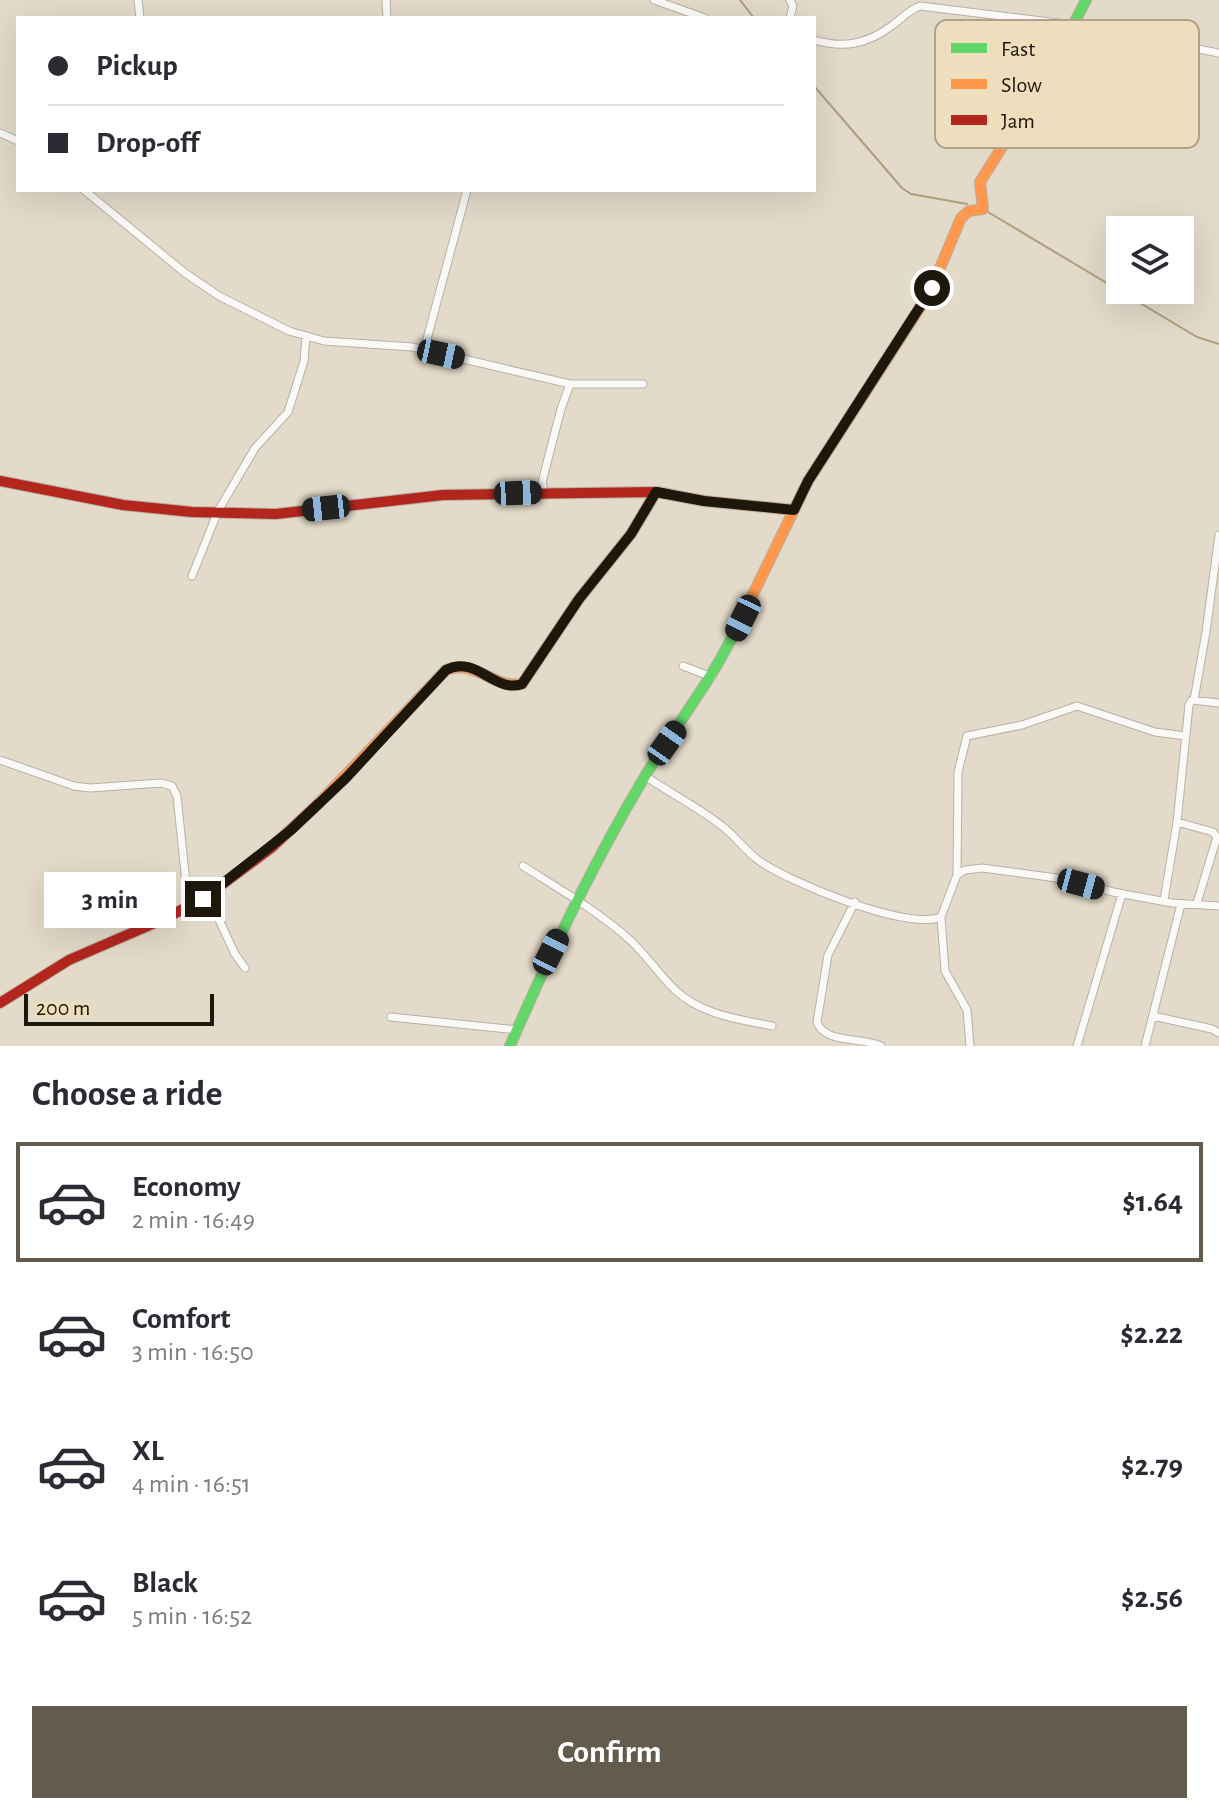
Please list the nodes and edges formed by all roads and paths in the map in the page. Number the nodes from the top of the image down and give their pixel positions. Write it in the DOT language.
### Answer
graph roads {
  1 [pos="654,0"];
  2 [pos="1086,0"];
  3 [pos="920,3"];
  4 [pos="699,16"];
  5 [pos="1039,20"];
  6 [pos="1076,20"];
  7 [pos="816,41"];
  8 [pos="1199,49"];
  9 [pos="1219,53"];
  10 [pos="1001,148"];
  11 [pos="86,192"];
  12 [pos="466,192"];
  13 [pos="306,336"];
  14 [pos="424,350"];
  15 [pos="570,384"];
  16 [pos="643,384"];
  17 [pos="0,481"];
  18 [pos="547,492"];
  19 [pos="656,492"];
  20 [pos="794,510"];
  21 [pos="218,511"];
  22 [pos="1219,535"];
  23 [pos="192,576"];
  24 [pos="683,666"];
  25 [pos="712,677"];
  26 [pos="1194,700"];
  27 [pos="1219,703"];
  28 [pos="1186,736"];
  29 [pos="0,760"];
  30 [pos="645,776"];
  31 [pos="1177,822"];
  32 [pos="523,866"];
  33 [pos="957,875"];
  34 [pos="1122,894"];
  35 [pos="208,896"];
  36 [pos="578,900"];
  37 [pos="1164,900"];
  38 [pos="855,902"];
  39 [pos="1197,903"];
  40 [pos="1181,904"];
  41 [pos="192,905"];
  42 [pos="1219,906"];
  43 [pos="941,917"];
  44 [pos="245,968"];
  45 [pos="0,1003"];
  46 [pos="1153,1016"];
  47 [pos="391,1017"];
  48 [pos="772,1026"];
  49 [pos="517,1030"];
  50 [pos="1219,1033"];
  51 [pos="510,1046"];
  52 [pos="882,1046"];
  53 [pos="970,1046"];
  54 [pos="1077,1046"];
  55 [pos="1145,1046"];
  1 -- 4 [label="street"];
  2 -- 6 [label="street"];
  3 -- 5 [label="street"];
  3 -- 7 [label="street"];
  8 -- 9 [label="street"];
  10 -- 20 [label="street"];
  11 -- 13 [label="street"];
  12 -- 14 [label="street"];
  13 -- 14 [label="street"];
  13 -- 21 [label="street"];
  14 -- 15 [label="street"];
  15 -- 16 [label="street"];
  15 -- 18 [label="street"];
  17 -- 21 [label="street"];
  18 -- 19 [label="street"];
  18 -- 21 [label="street"];
  19 -- 20 [label="street"];
  19 -- 35 [label="street"];
  20 -- 25 [label="street"];
  21 -- 23 [label="street"];
  22 -- 26 [label="street"];
  24 -- 25 [label="street"];
  25 -- 30 [label="street"];
  26 -- 27 [label="street"];
  26 -- 28 [label="street"];
  28 -- 31 [label="street"];
  28 -- 33 [label="street"];
  29 -- 41 [label="street"];
  30 -- 36 [label="street"];
  30 -- 38 [label="street"];
  31 -- 37 [label="street"];
  31 -- 39 [label="street"];
  32 -- 36 [label="street"];
  33 -- 34 [label="street"];
  33 -- 43 [label="street"];
  34 -- 37 [label="street"];
  34 -- 54 [label="street"];
  35 -- 41 [label="street"];
  35 -- 44 [label="street"];
  36 -- 48 [label="street"];
  36 -- 49 [label="street"];
  37 -- 40 [label="street"];
  38 -- 43 [label="street"];
  38 -- 52 [label="street"];
  39 -- 40 [label="street"];
  39 -- 42 [label="street"];
  40 -- 46 [label="street"];
  41 -- 45 [label="street"];
  43 -- 53 [label="street"];
  46 -- 50 [label="street"];
  46 -- 55 [label="street"];
  47 -- 49 [label="street"];
  49 -- 51 [label="street"];
}
